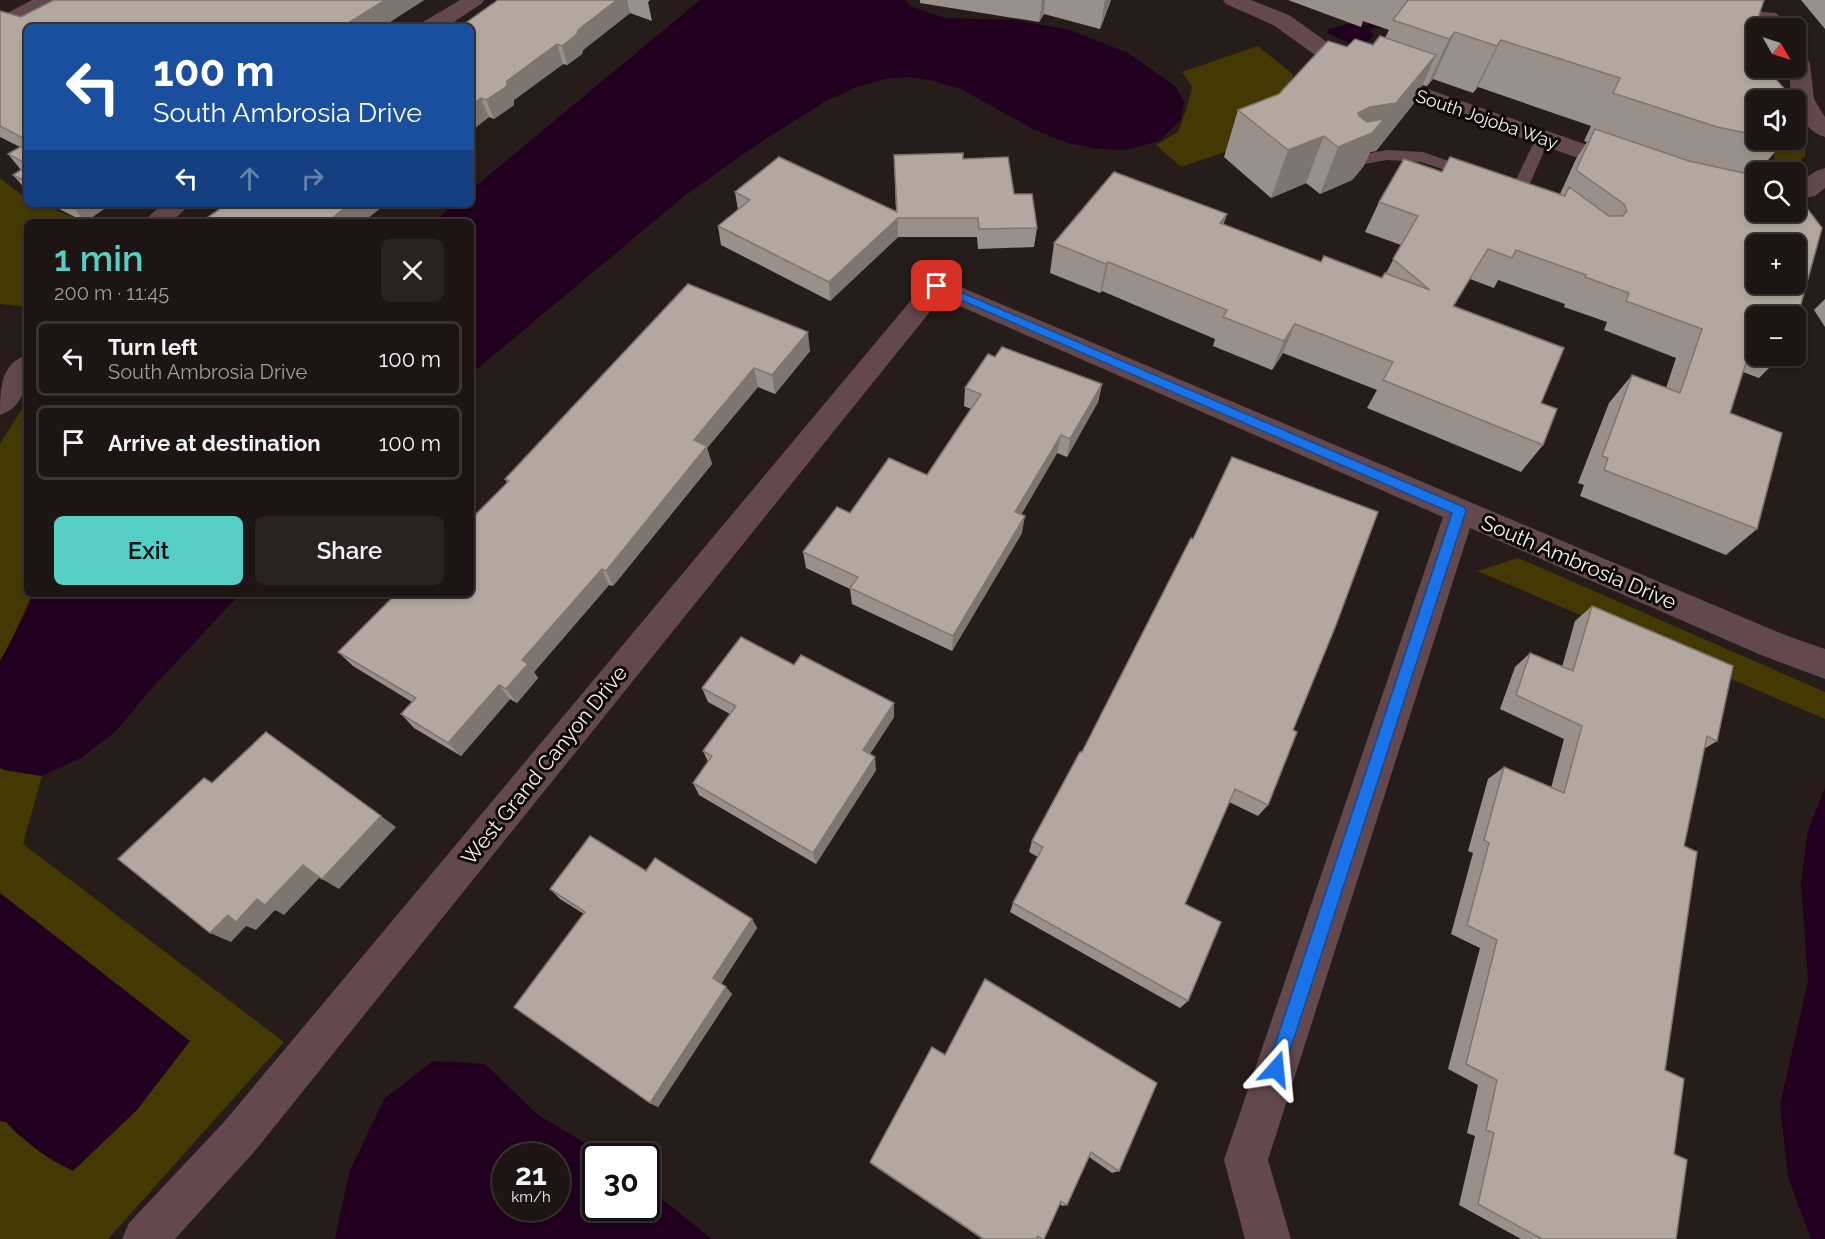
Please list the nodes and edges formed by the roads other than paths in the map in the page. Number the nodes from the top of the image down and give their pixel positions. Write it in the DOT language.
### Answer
graph roads {
  1 [pos="474,0"];
  2 [pos="1233,0"];
  3 [pos="1648,0"];
  4 [pos="31,3"];
  5 [pos="1767,15"];
  6 [pos="436,24"];
  7 [pos="0,25"];
  8 [pos="1801,78"];
  9 [pos="1825,82"];
  10 [pos="1825,130"];
  11 [pos="1543,138"];
  12 [pos="1349,162"];
  13 [pos="1645,173"];
  14 [pos="1487,179"];
  15 [pos="1536,199"];
  16 [pos="174,207"];
  17 [pos="160,219"];
  18 [pos="937,286"];
  19 [pos="24,369"];
  20 [pos="0,404"];
  21 [pos="1460,511"];
  22 [pos="1825,664"];
  23 [pos="145,1239"];
  24 [pos="1268,1239"];
  1 -- 6 [label="street"];
  2 -- 11 [label="street, South Jojoba Way"];
  3 -- 5 [label="street"];
  4 -- 7 [label="street"];
  8 -- 9 [label="street"];
  8 -- 10 [label="street"];
  11 -- 13 [label="street, South Jojoba Way"];
  11 -- 15 [label="lane"];
  12 -- 14 [label="lane"];
  16 -- 17 [label="street"];
  18 -- 21 [label="street, South Ambrosia Drive"];
  18 -- 23 [label="street, West Grand Canyon Drive"];
  19 -- 20 [label="street"];
  21 -- 22 [label="street, South Ambrosia Drive"];
  21 -- 24 [label="street"];
}
